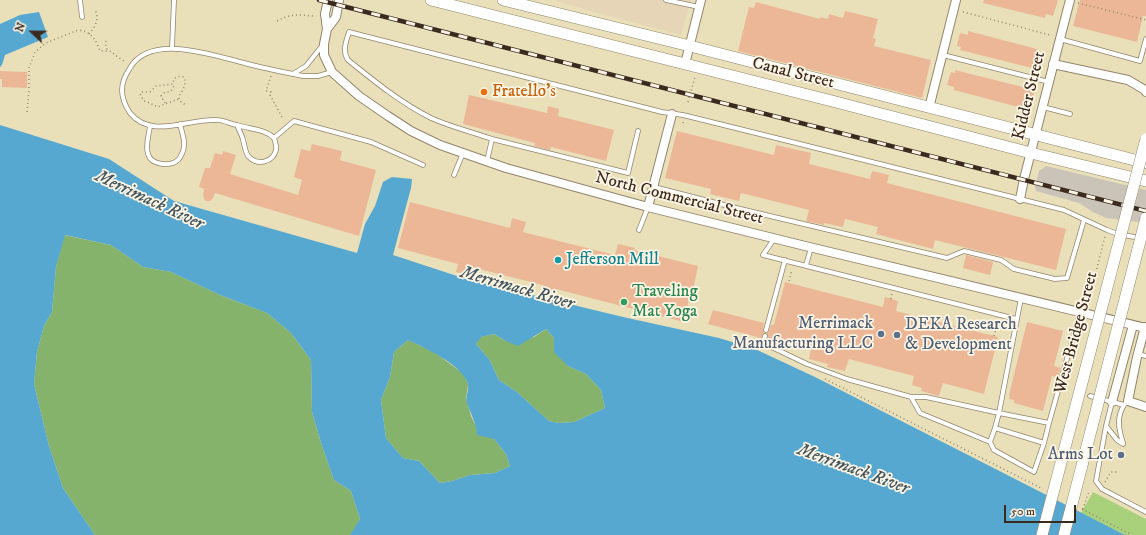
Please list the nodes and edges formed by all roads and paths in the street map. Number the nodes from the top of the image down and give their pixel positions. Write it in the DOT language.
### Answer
graph roads {
  1 [pos="80,0"];
  2 [pos="174,0"];
  3 [pos="328,0"];
  4 [pos="339,0"];
  5 [pos="431,0"];
  6 [pos="503,0"];
  7 [pos="666,0"];
  8 [pos="956,0"];
  9 [pos="1073,2"];
  10 [pos="700,4"];
  11 [pos="95,10"];
  12 [pos="961,12"];
  13 [pos="314,16"];
  14 [pos="82,17"];
  15 [pos="1146,20"];
  16 [pos="277,21"];
  17 [pos="327,29"];
  18 [pos="89,34"];
  19 [pos="1050,35"];
  20 [pos="1059,39"];
  21 [pos="1146,39"];
  22 [pos="106,42"];
  23 [pos="324,44"];
  24 [pos="690,46"];
  25 [pos="172,48"];
  26 [pos="109,51"];
  27 [pos="942,55"];
  28 [pos="125,62"];
  29 [pos="685,64"];
  30 [pos="1053,64"];
  31 [pos="332,72"];
  32 [pos="292,74"];
  33 [pos="696,75"];
  34 [pos="271,76"];
  35 [pos="1049,82"];
  36 [pos="173,84"];
  37 [pos="1146,92"];
  38 [pos="179,99"];
  39 [pos="688,102"];
  40 [pos="164,103"];
  41 [pos="187,106"];
  42 [pos="1042,107"];
  43 [pos="930,108"];
  44 [pos="27,112"];
  45 [pos="672,114"];
  46 [pos="1070,114"];
  47 [pos="282,117"];
  48 [pos="180,124"];
  49 [pos="150,126"];
  50 [pos="237,126"];
  51 [pos="638,131"];
  52 [pos="1035,134"];
  53 [pos="274,138"];
  54 [pos="492,139"];
  55 [pos="1146,139"];
  56 [pos="463,153"];
  57 [pos="1031,153"];
  58 [pos="487,162"];
  59 [pos="1146,163"];
  60 [pos="423,165"];
  61 [pos="454,175"];
  62 [pos="1146,181"];
  63 [pos="654,187"];
  64 [pos="1020,199"];
  65 [pos="648,207"];
  66 [pos="1146,218"];
  67 [pos="1084,220"];
  68 [pos="640,230"];
  69 [pos="1107,230"];
  70 [pos="1146,238"];
  71 [pos="774,239"];
  72 [pos="811,248"];
  73 [pos="785,260"];
  74 [pos="794,262"];
  75 [pos="806,265"];
  76 [pos="789,281"];
  77 [pos="1021,298"];
  78 [pos="1089,300"];
  79 [pos="1082,313"];
  80 [pos="999,318"];
  81 [pos="1016,319"];
  82 [pos="1134,325"];
  83 [pos="1146,327"];
  84 [pos="766,330"];
  85 [pos="765,336"];
  86 [pos="994,336"];
  87 [pos="1142,355"];
  88 [pos="821,377"];
  89 [pos="1090,396"];
  90 [pos="911,397"];
  91 [pos="1112,402"];
  92 [pos="1126,403"];
  93 [pos="1146,408"];
  94 [pos="999,413"];
  95 [pos="1049,423"];
  96 [pos="1106,426"];
  97 [pos="995,428"];
  98 [pos="990,442"];
  99 [pos="1044,443"];
  100 [pos="1118,472"];
  101 [pos="1099,485"];
  102 [pos="1044,490"];
  103 [pos="1089,491"];
  104 [pos="1079,507"];
  105 [pos="1083,509"];
  106 [pos="1146,512"];
  107 [pos="1042,535"];
  108 [pos="1064,535"];
  109 [pos="1132,535"];
  1 -- 14 [label="lane"];
  2 -- 25 [label="lane"];
  3 -- 17 [label="street, North Commercial Street"];
  4 -- 17 [label="street, North Commercial Street"];
  5 -- 29 [label="street, Canal Street"];
  6 -- 24 [label="street, Canal Street"];
  7 -- 10 [label="lane"];
  8 -- 27 [label="street"];
  9 -- 15 [label="path"];
  9 -- 20 [label="street, Kidder Street"];
  10 -- 24 [label="street"];
  11 -- 18 [label="path"];
  12 -- 19 [label="path"];
  13 -- 16 [label="path"];
  17 -- 23 [label="street, North Commercial Street"];
  18 -- 26 [label="path"];
  18 -- 44 [label="path"];
  20 -- 21 [label="lane"];
  20 -- 30 [label="street, Kidder Street"];
  22 -- 26 [label="path"];
  23 -- 31 [label="street, North Commercial Street"];
  23 -- 32 [label="lane"];
  24 -- 29 [label="street"];
  24 -- 43 [label="street, Canal Street"];
  25 -- 32 [label="lane"];
  25 -- 49 [label="lane"];
  26 -- 28 [label="path"];
  27 -- 35 [label="lane"];
  27 -- 43 [label="street"];
  29 -- 57 [label="street, Canal Street"];
  30 -- 35 [label="street, Kidder Street"];
  30 -- 37 [label="street"];
  31 -- 32 [label="lane"];
  31 -- 56 [label="street, North Commercial Street"];
  33 -- 39 [label="path"];
  34 -- 47 [label="path"];
  35 -- 42 [label="street, Kidder Street"];
  36 -- 38 [label="path"];
  36 -- 40 [label="path"];
  36 -- 40 [label="path"];
  38 -- 40 [label="path"];
  38 -- 41 [label="path"];
  42 -- 46 [label="lane"];
  42 -- 52 [label="street, Kidder Street"];
  43 -- 52 [label="street, Canal Street"];
  45 -- 54 [label="lane"];
  45 -- 63 [label="street"];
  45 -- 64 [label="lane"];
  48 -- 49 [label="lane"];
  48 -- 49 [label="lane"];
  48 -- 50 [label="lane"];
  50 -- 53 [label="lane"];
  50 -- 53 [label="lane"];
  51 -- 54 [label="lane"];
  52 -- 57 [label="street, Kidder Street"];
  52 -- 59 [label="street, Canal Street"];
  53 -- 60 [label="lane"];
  54 -- 58 [label="lane"];
  55 -- 107 [label="street, West Bridge Street, bridge"];
  56 -- 58 [label="street, North Commercial Street"];
  56 -- 61 [label="lane"];
  57 -- 62 [label="street, Canal Street"];
  57 -- 64 [label="street, Kidder Street"];
  58 -- 65 [label="street, North Commercial Street"];
  63 -- 65 [label="street"];
  63 -- 67 [label="lane"];
  64 -- 67 [label="lane"];
  65 -- 68 [label="lane"];
  65 -- 71 [label="street, North Commercial Street"];
  66 -- 108 [label="street, bridge"];
  67 -- 69 [label="lane"];
  69 -- 70 [label="lane"];
  69 -- 78 [label="path"];
  71 -- 72 [label="street, North Commercial Street"];
  71 -- 73 [label="lane"];
  72 -- 75 [label="lane"];
  72 -- 77 [label="street, North Commercial Street"];
  73 -- 74 [label="lane"];
  73 -- 84 [label="lane"];
  74 -- 75 [label="lane"];
  74 -- 76 [label="path"];
  75 -- 81 [label="lane"];
  77 -- 79 [label="street, North Commercial Street"];
  77 -- 81 [label="lane"];
  79 -- 82 [label="street, North Commercial Street"];
  79 -- 95 [label="lane"];
  80 -- 86 [label="path"];
  81 -- 94 [label="lane"];
  82 -- 83 [label="street, North Commercial Street"];
  82 -- 91 [label="street"];
  83 -- 87 [label="street"];
  85 -- 90 [label="lane"];
  87 -- 92 [label="street"];
  88 -- 102 [label="path"];
  89 -- 91 [label="lane"];
  90 -- 94 [label="lane"];
  90 -- 98 [label="lane"];
  91 -- 92 [label="lane"];
  91 -- 96 [label="lane"];
  92 -- 93 [label="street"];
  92 -- 96 [label="lane"];
  94 -- 95 [label="lane"];
  94 -- 97 [label="lane"];
  95 -- 99 [label="lane"];
  96 -- 101 [label="lane"];
  97 -- 98 [label="lane"];
  97 -- 99 [label="lane"];
  98 -- 99 [label="lane"];
  100 -- 101 [label="path"];
  101 -- 106 [label="lane"];
  103 -- 105 [label="path"];
  104 -- 105 [label="path"];
  105 -- 109 [label="path"];
}
